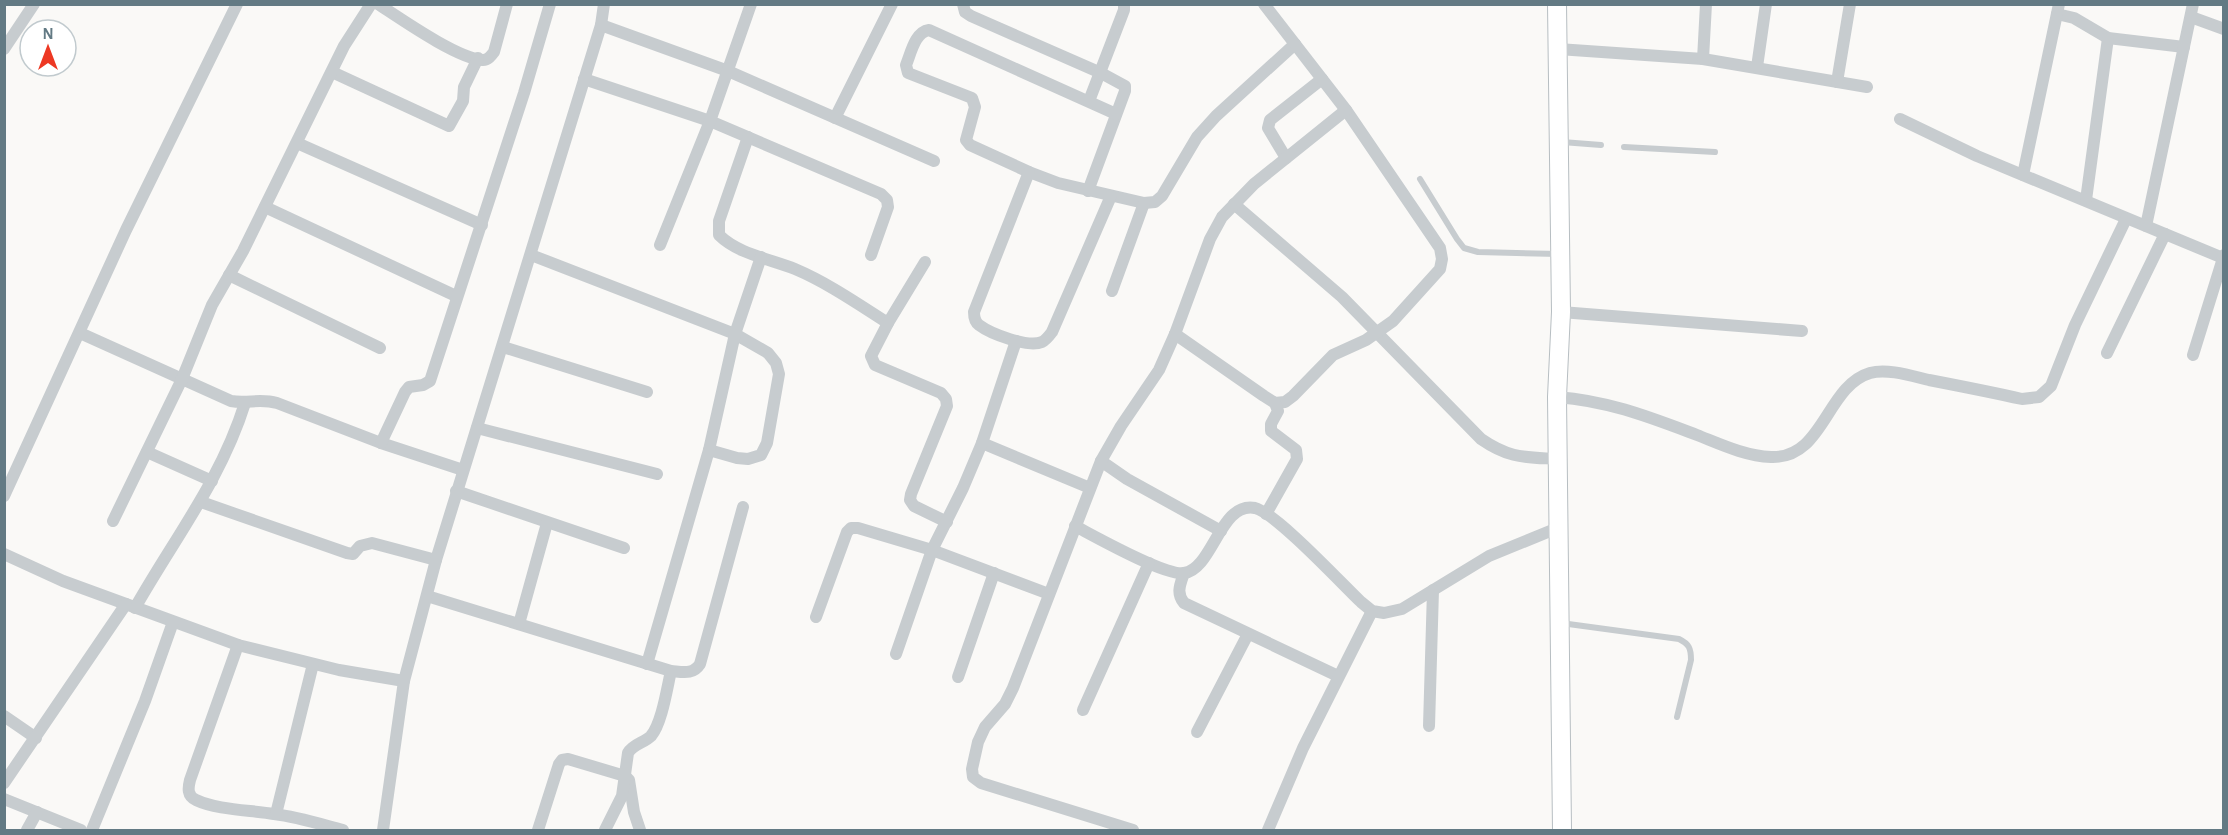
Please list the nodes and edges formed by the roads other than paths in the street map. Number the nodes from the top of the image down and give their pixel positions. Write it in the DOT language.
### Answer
graph roads {
  1 [pos="34,4"];
  2 [pos="237,4"];
  3 [pos="371,4"];
  4 [pos="378,4"];
  5 [pos="507,4"];
  6 [pos="550,4"];
  7 [pos="604,4"];
  8 [pos="751,4"];
  9 [pos="892,4"];
  10 [pos="963,4"];
  11 [pos="1124,4"];
  12 [pos="1264,4"];
  13 [pos="1557,4"];
  14 [pos="1706,4"];
  15 [pos="1766,4"];
  16 [pos="1850,4"];
  17 [pos="2058,9"];
  18 [pos="2192,11"];
  19 [pos="601,25"];
  20 [pos="2223,29"];
  21 [pos="2108,38"];
  22 [pos="1295,44"];
  23 [pos="2184,47"];
  24 [pos="4,49"];
  25 [pos="1558,49"];
  26 [pos="478,58"];
  27 [pos="1703,59"];
  28 [pos="1757,67"];
  29 [pos="728,70"];
  30 [pos="332,72"];
  31 [pos="1101,73"];
  32 [pos="584,79"];
  33 [pos="1322,79"];
  34 [pos="1837,82"];
  35 [pos="1867,87"];
  36 [pos="1089,101"];
  37 [pos="1346,110"];
  38 [pos="1116,114"];
  39 [pos="835,118"];
  40 [pos="1900,119"];
  41 [pos="710,121"];
  42 [pos="747,137"];
  43 [pos="1559,141"];
  44 [pos="297,143"];
  45 [pos="1601,145"];
  46 [pos="1624,147"];
  47 [pos="1715,152"];
  48 [pos="1286,158"];
  49 [pos="934,161"];
  50 [pos="1029,172"];
  51 [pos="2023,175"];
  52 [pos="1420,179"];
  53 [pos="1088,191"];
  54 [pos="1111,196"];
  55 [pos="2086,200"];
  56 [pos="1144,203"];
  57 [pos="1234,204"];
  58 [pos="265,207"];
  59 [pos="2126,219"];
  60 [pos="482,225"];
  61 [pos="2146,226"];
  62 [pos="2165,234"];
  63 [pos="660,245"];
  64 [pos="1560,254"];
  65 [pos="531,255"];
  66 [pos="871,255"];
  67 [pos="761,256"];
  68 [pos="2223,256"];
  69 [pos="925,262"];
  70 [pos="229,275"];
  71 [pos="1112,291"];
  72 [pos="456,296"];
  73 [pos="1561,312"];
  74 [pos="888,323"];
  75 [pos="1802,331"];
  76 [pos="80,333"];
  77 [pos="1378,333"];
  78 [pos="735,334"];
  79 [pos="1175,334"];
  80 [pos="1016,341"];
  81 [pos="503,347"];
  82 [pos="380,348"];
  83 [pos="2107,353"];
  84 [pos="2193,355"];
  85 [pos="182,379"];
  86 [pos="647,392"];
  87 [pos="1557,397"];
  88 [pos="245,403"];
  89 [pos="1275,403"];
  90 [pos="477,428"];
  91 [pos="381,443"];
  92 [pos="982,443"];
  93 [pos="709,450"];
  94 [pos="147,452"];
  95 [pos="1558,459"];
  96 [pos="1101,461"];
  97 [pos="463,470"];
  98 [pos="657,474"];
  99 [pos="213,482"];
  100 [pos="1090,488"];
  101 [pos="456,491"];
  102 [pos="4,496"];
  103 [pos="201,502"];
  104 [pos="743,507"];
  105 [pos="1266,514"];
  106 [pos="113,521"];
  107 [pos="947,522"];
  108 [pos="547,523"];
  109 [pos="1075,526"];
  110 [pos="1560,527"];
  111 [pos="1221,531"];
  112 [pos="624,548"];
  113 [pos="932,550"];
  114 [pos="4,555"];
  115 [pos="436,560"];
  116 [pos="1149,563"];
  117 [pos="994,573"];
  118 [pos="1184,573"];
  119 [pos="1433,590"];
  120 [pos="1049,594"];
  121 [pos="427,596"];
  122 [pos="130,606"];
  123 [pos="1372,611"];
  124 [pos="816,617"];
  125 [pos="173,622"];
  126 [pos="1561,623"];
  127 [pos="519,624"];
  128 [pos="1248,634"];
  129 [pos="238,645"];
  130 [pos="896,654"];
  131 [pos="313,664"];
  132 [pos="647,664"];
  133 [pos="671,671"];
  134 [pos="1338,676"];
  135 [pos="958,677"];
  136 [pos="404,681"];
  137 [pos="1083,710"];
  138 [pos="4,716"];
  139 [pos="1677,717"];
  140 [pos="1430,726"];
  141 [pos="1197,732"];
  142 [pos="36,738"];
  143 [pos="625,776"];
  144 [pos="4,783"];
  145 [pos="4,799"];
  146 [pos="37,812"];
  147 [pos="276,814"];
  148 [pos="27,831"];
  149 [pos="81,831"];
  150 [pos="92,831"];
  151 [pos="343,831"];
  152 [pos="383,831"];
  153 [pos="537,831"];
  154 [pos="605,831"];
  155 [pos="640,831"];
  156 [pos="1133,831"];
  157 [pos="1268,831"];
  158 [pos="1562,831"];
  1 -- 24 [label="street"];
  2 -- 76 [label="street"];
  3 -- 30 [label="street"];
  4 -- 26 [label="street"];
  5 -- 26 [label="street"];
  6 -- 60 [label="street"];
  7 -- 19 [label="street"];
  8 -- 29 [label="street"];
  9 -- 39 [label="street"];
  10 -- 31 [label="street"];
  11 -- 31 [label="street"];
  12 -- 22 [label="street"];
  13 -- 25 [label="street"];
  14 -- 27 [label="street"];
  15 -- 28 [label="street"];
  16 -- 34 [label="street"];
  17 -- 21 [label="street"];
  17 -- 51 [label="street"];
  18 -- 20 [label="street"];
  18 -- 23 [label="street"];
  19 -- 29 [label="street"];
  19 -- 32 [label="street"];
  21 -- 23 [label="street"];
  21 -- 55 [label="street"];
  22 -- 33 [label="street"];
  22 -- 56 [label="street"];
  23 -- 61 [label="street"];
  25 -- 27 [label="street"];
  25 -- 43 [label="street"];
  26 -- 30 [label="street"];
  27 -- 28 [label="street"];
  28 -- 34 [label="street"];
  29 -- 39 [label="street"];
  29 -- 41 [label="street"];
  30 -- 44 [label="street"];
  31 -- 36 [label="street"];
  31 -- 38 [label="street"];
  32 -- 41 [label="street"];
  32 -- 65 [label="street"];
  33 -- 37 [label="street"];
  33 -- 48 [label="street"];
  34 -- 35 [label="street"];
  36 -- 38 [label="street"];
  36 -- 50 [label="street"];
  37 -- 48 [label="street"];
  37 -- 77 [label="street"];
  38 -- 53 [label="street"];
  39 -- 49 [label="street"];
  40 -- 51 [label="street"];
  41 -- 42 [label="street"];
  41 -- 63 [label="street"];
  42 -- 66 [label="street"];
  42 -- 67 [label="street"];
  43 -- 45 [label="lane"];
  43 -- 64 [label="street"];
  44 -- 58 [label="street"];
  44 -- 60 [label="street"];
  46 -- 47 [label="lane"];
  48 -- 57 [label="street"];
  50 -- 53 [label="street"];
  50 -- 80 [label="street"];
  51 -- 55 [label="street"];
  52 -- 64 [label="lane"];
  53 -- 54 [label="street"];
  54 -- 56 [label="street"];
  54 -- 80 [label="street"];
  55 -- 59 [label="street"];
  56 -- 71 [label="street"];
  57 -- 77 [label="street"];
  57 -- 79 [label="street"];
  58 -- 70 [label="street"];
  58 -- 72 [label="street"];
  59 -- 61 [label="street"];
  59 -- 87 [label="street"];
  60 -- 72 [label="street"];
  61 -- 62 [label="street"];
  62 -- 68 [label="street"];
  62 -- 83 [label="street"];
  64 -- 73 [label="street"];
  65 -- 78 [label="street"];
  65 -- 81 [label="street"];
  67 -- 74 [label="street"];
  67 -- 78 [label="street"];
  68 -- 84 [label="street"];
  69 -- 74 [label="street"];
  70 -- 82 [label="street"];
  70 -- 85 [label="street"];
  72 -- 91 [label="street"];
  73 -- 75 [label="street"];
  73 -- 87 [label="street"];
  74 -- 107 [label="street"];
  76 -- 85 [label="street"];
  76 -- 102 [label="street"];
  77 -- 89 [label="street"];
  77 -- 95 [label="street"];
  78 -- 93 [label="street"];
  78 -- 93 [label="street"];
  79 -- 89 [label="street"];
  79 -- 96 [label="street"];
  80 -- 92 [label="street"];
  81 -- 86 [label="street"];
  81 -- 90 [label="street"];
  85 -- 88 [label="street"];
  85 -- 94 [label="street"];
  87 -- 95 [label="street"];
  88 -- 91 [label="street"];
  88 -- 99 [label="street"];
  89 -- 105 [label="street"];
  90 -- 97 [label="street"];
  90 -- 98 [label="street"];
  91 -- 97 [label="street"];
  92 -- 100 [label="street"];
  92 -- 107 [label="street"];
  93 -- 132 [label="street"];
  94 -- 99 [label="street"];
  94 -- 106 [label="street"];
  95 -- 110 [label="street"];
  96 -- 100 [label="street"];
  96 -- 111 [label="street"];
  97 -- 101 [label="street"];
  99 -- 103 [label="street"];
  100 -- 109 [label="street"];
  101 -- 108 [label="street"];
  101 -- 115 [label="street"];
  103 -- 115 [label="street"];
  103 -- 122 [label="street"];
  104 -- 133 [label="street"];
  105 -- 111 [label="street"];
  105 -- 123 [label="street"];
  107 -- 113 [label="street"];
  108 -- 112 [label="street"];
  108 -- 127 [label="street"];
  109 -- 116 [label="street"];
  109 -- 120 [label="street"];
  110 -- 119 [label="street"];
  110 -- 126 [label="street"];
  111 -- 118 [label="street"];
  113 -- 117 [label="street"];
  113 -- 124 [label="street"];
  113 -- 130 [label="street"];
  114 -- 122 [label="street"];
  115 -- 121 [label="street"];
  116 -- 118 [label="street"];
  116 -- 137 [label="street"];
  117 -- 120 [label="street"];
  117 -- 135 [label="street"];
  118 -- 128 [label="street"];
  119 -- 123 [label="street"];
  119 -- 140 [label="street"];
  120 -- 156 [label="street"];
  121 -- 127 [label="street"];
  121 -- 136 [label="street"];
  122 -- 125 [label="street"];
  122 -- 142 [label="street"];
  123 -- 134 [label="street"];
  125 -- 129 [label="street"];
  125 -- 150 [label="street"];
  126 -- 139 [label="lane"];
  126 -- 158 [label="street"];
  127 -- 132 [label="street"];
  128 -- 134 [label="street"];
  128 -- 141 [label="street"];
  129 -- 131 [label="street"];
  129 -- 147 [label="street"];
  131 -- 136 [label="street"];
  131 -- 147 [label="street"];
  132 -- 133 [label="street"];
  133 -- 143 [label="street"];
  134 -- 157 [label="street"];
  136 -- 152 [label="street"];
  138 -- 142 [label="street"];
  142 -- 144 [label="street"];
  143 -- 153 [label="street"];
  143 -- 154 [label="street"];
  143 -- 155 [label="street"];
  145 -- 146 [label="street"];
  146 -- 148 [label="street"];
  146 -- 149 [label="street"];
  147 -- 151 [label="street"];
}
